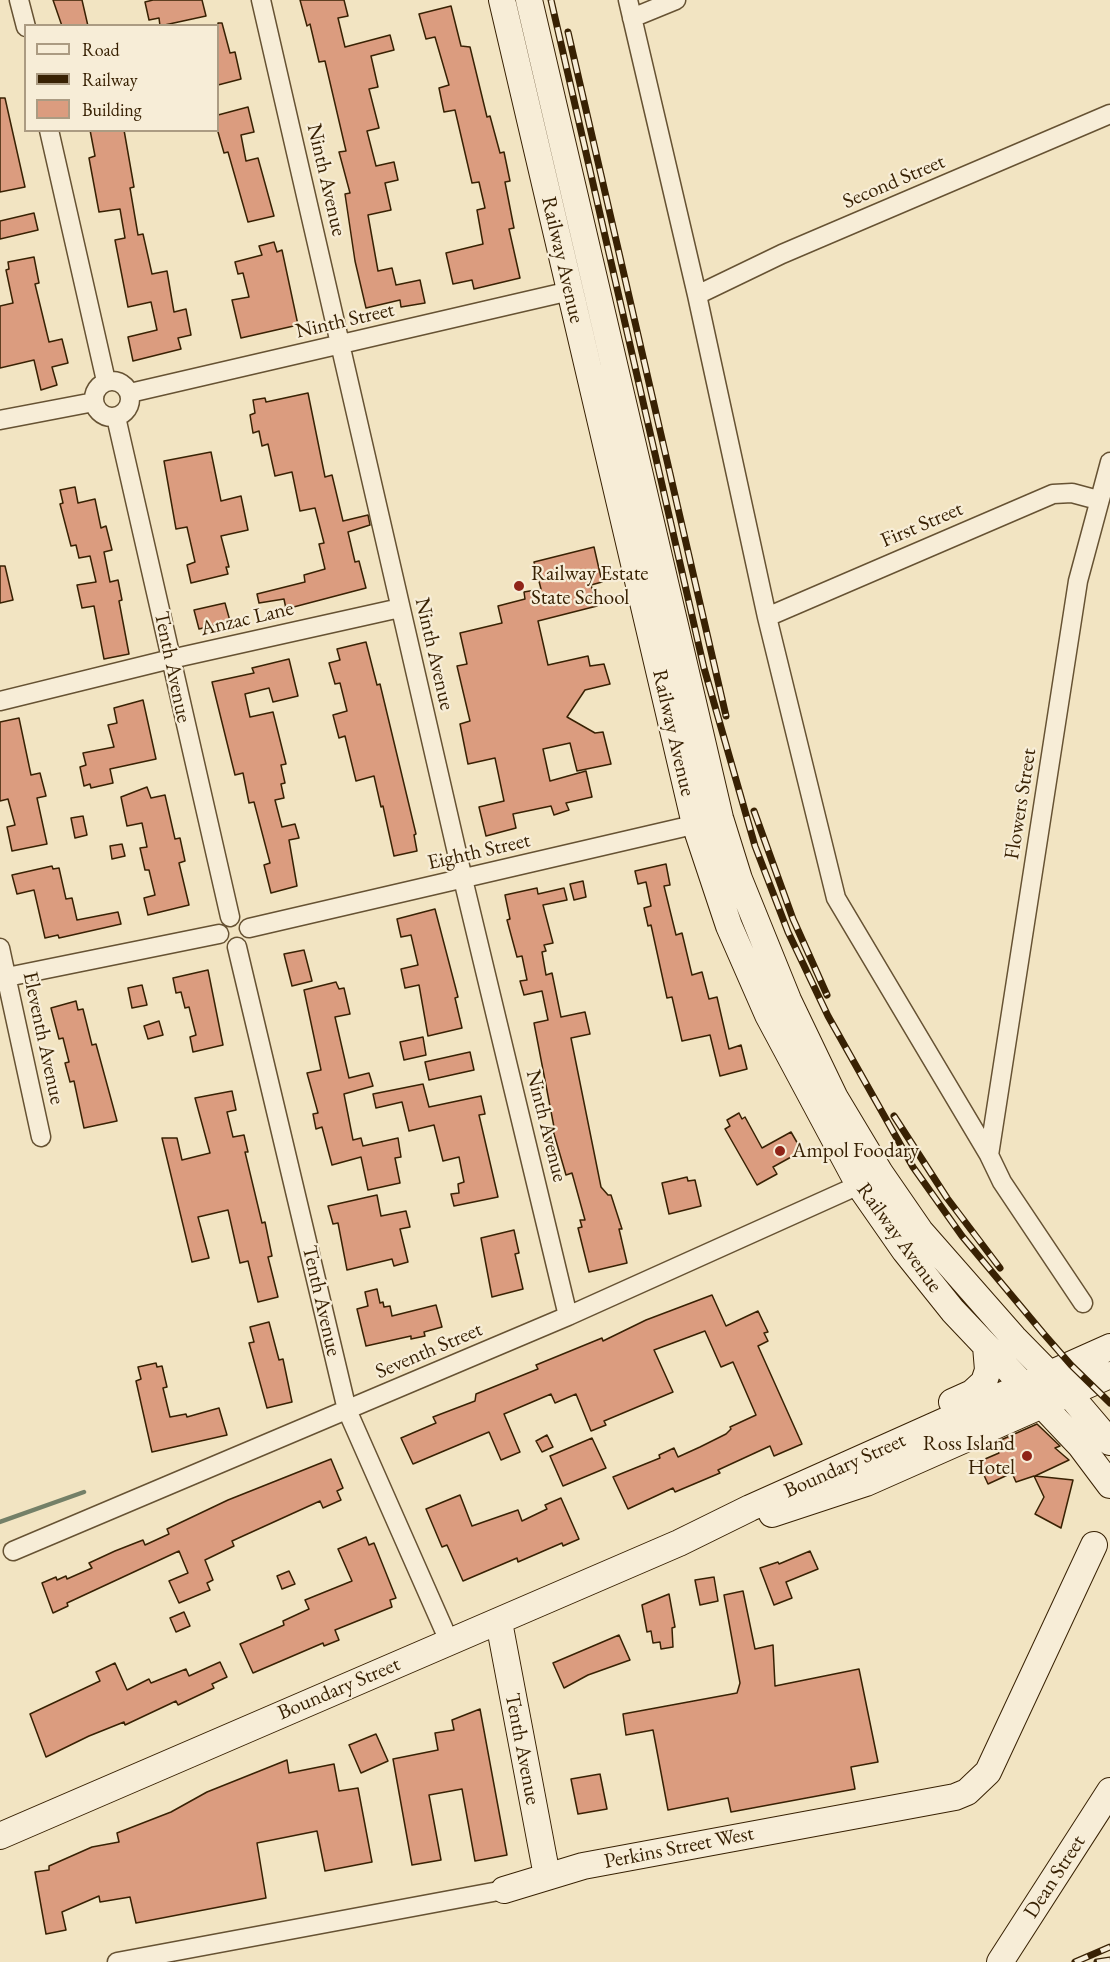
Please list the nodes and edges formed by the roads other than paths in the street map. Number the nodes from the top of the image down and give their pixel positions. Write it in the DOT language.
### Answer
graph roads {
  1 [pos="20,0"];
  2 [pos="261,0"];
  3 [pos="502,0"];
  4 [pos="529,0"];
  5 [pos="628,0"];
  6 [pos="676,0"];
  7 [pos="633,18"];
  8 [pos="25,24"];
  9 [pos="1110,114"];
  10 [pos="49,132"];
  11 [pos="570,291"];
  12 [pos="697,295"];
  13 [pos="341,345"];
  14 [pos="106,381"];
  15 [pos="130,393"];
  16 [pos="94,402"];
  17 [pos="116,417"];
  18 [pos="0,420"];
  19 [pos="1110,462"];
  20 [pos="1098,500"];
  21 [pos="400,608"];
  22 [pos="767,617"];
  23 [pos="171,659"];
  24 [pos="0,701"];
  25 [pos="720,818"];
  26 [pos="695,824"];
  27 [pos="463,879"];
  28 [pos="230,917"];
  29 [pos="249,928"];
  30 [pos="219,934"];
  31 [pos="237,946"];
  32 [pos="0,948"];
  33 [pos="7,977"];
  34 [pos="41,1137"];
  35 [pos="989,1155"];
  36 [pos="859,1185"];
  37 [pos="1083,1303"];
  38 [pos="568,1316"];
  39 [pos="986,1347"];
  40 [pos="1110,1347"];
  41 [pos="1050,1374"];
  42 [pos="1110,1375"];
  43 [pos="1024,1387"];
  44 [pos="1069,1394"];
  45 [pos="1043,1406"];
  46 [pos="1110,1406"];
  47 [pos="347,1410"];
  48 [pos="1110,1434"];
  49 [pos="1110,1442"];
  50 [pos="844,1466"];
  51 [pos="1110,1485"];
  52 [pos="679,1543"];
  53 [pos="1094,1545"];
  54 [pos="14,1551"];
  55 [pos="498,1622"];
  56 [pos="449,1641"];
  57 [pos="1110,1791"];
  58 [pos="1110,1823"];
  59 [pos="0,1836"];
  60 [pos="547,1876"];
  61 [pos="504,1890"];
  62 [pos="1014,1956"];
  63 [pos="117,1962"];
  1 -- 8 [label="street"];
  2 -- 13 [label="street, Ninth Avenue"];
  3 -- 11 [label="main road, Railway Avenue"];
  4 -- 25 [label="main road, Railway Avenue"];
  5 -- 7 [label="street"];
  6 -- 7 [label="street"];
  7 -- 12 [label="street"];
  9 -- 12 [label="street, Second Street"];
  10 -- 14 [label="street"];
  11 -- 13 [label="street, Ninth Street"];
  11 -- 26 [label="main road, Railway Avenue"];
  12 -- 22 [label="street"];
  13 -- 15 [label="street, Ninth Street"];
  13 -- 21 [label="street, Ninth Avenue"];
  14 -- 15 [label="street"];
  14 -- 16 [label="street"];
  15 -- 17 [label="street"];
  16 -- 17 [label="street"];
  16 -- 18 [label="street"];
  17 -- 23 [label="street, Tenth Avenue"];
  19 -- 20 [label="street, Flowers Street"];
  20 -- 22 [label="street, First Street"];
  20 -- 35 [label="street, Flowers Street"];
  21 -- 23 [label="street, Anzac Lane"];
  21 -- 27 [label="street, Ninth Avenue"];
  22 -- 35 [label="street"];
  23 -- 24 [label="street, Anzac Lane"];
  23 -- 28 [label="street, Tenth Avenue"];
  25 -- 26 [label="street, Eighth Street"];
  25 -- 41 [label="main road, Railway Avenue"];
  26 -- 27 [label="street, Eighth Street"];
  26 -- 36 [label="main road, Railway Avenue"];
  27 -- 29 [label="street, Eighth Street"];
  27 -- 38 [label="street, Ninth Avenue"];
  28 -- 29 [label="street"];
  28 -- 30 [label="street"];
  29 -- 31 [label="street"];
  30 -- 31 [label="street"];
  30 -- 33 [label="street"];
  31 -- 47 [label="street, Tenth Avenue"];
  32 -- 33 [label="street, Eleventh Avenue"];
  33 -- 34 [label="street, Eleventh Avenue"];
  35 -- 37 [label="street"];
  36 -- 38 [label="street, Seventh Street"];
  36 -- 39 [label="main road, Railway Avenue"];
  38 -- 47 [label="street, Seventh Street"];
  39 -- 43 [label="main road, Railway Avenue"];
  39 -- 50 [label="main road"];
  40 -- 41 [label="main road, Boundary Street"];
  41 -- 43 [label="main road, Boundary Street"];
  41 -- 44 [label="main road"];
  42 -- 44 [label="main road, Boundary Street"];
  43 -- 45 [label="main road"];
  43 -- 50 [label="main road, Boundary Street"];
  44 -- 45 [label="main road, Boundary Street"];
  44 -- 49 [label="main road"];
  45 -- 51 [label="main road"];
  45 -- 52 [label="main road, Boundary Street"];
  46 -- 48 [label="main road"];
  47 -- 54 [label="street, Seventh Street"];
  47 -- 56 [label="street, Tenth Avenue"];
  50 -- 52 [label="main road, Boundary Street"];
  52 -- 55 [label="main road, Boundary Street"];
  53 -- 60 [label="main road, Perkins Street West"];
  55 -- 56 [label="main road, Boundary Street"];
  55 -- 60 [label="main road, Tenth Avenue"];
  56 -- 59 [label="main road, Boundary Street"];
  57 -- 62 [label="main road, Dean Street"];
  58 -- 62 [label="main road, Dean Street"];
  60 -- 61 [label="main road, Perkins Street West"];
  61 -- 63 [label="street, Perkins Street West"];
}
